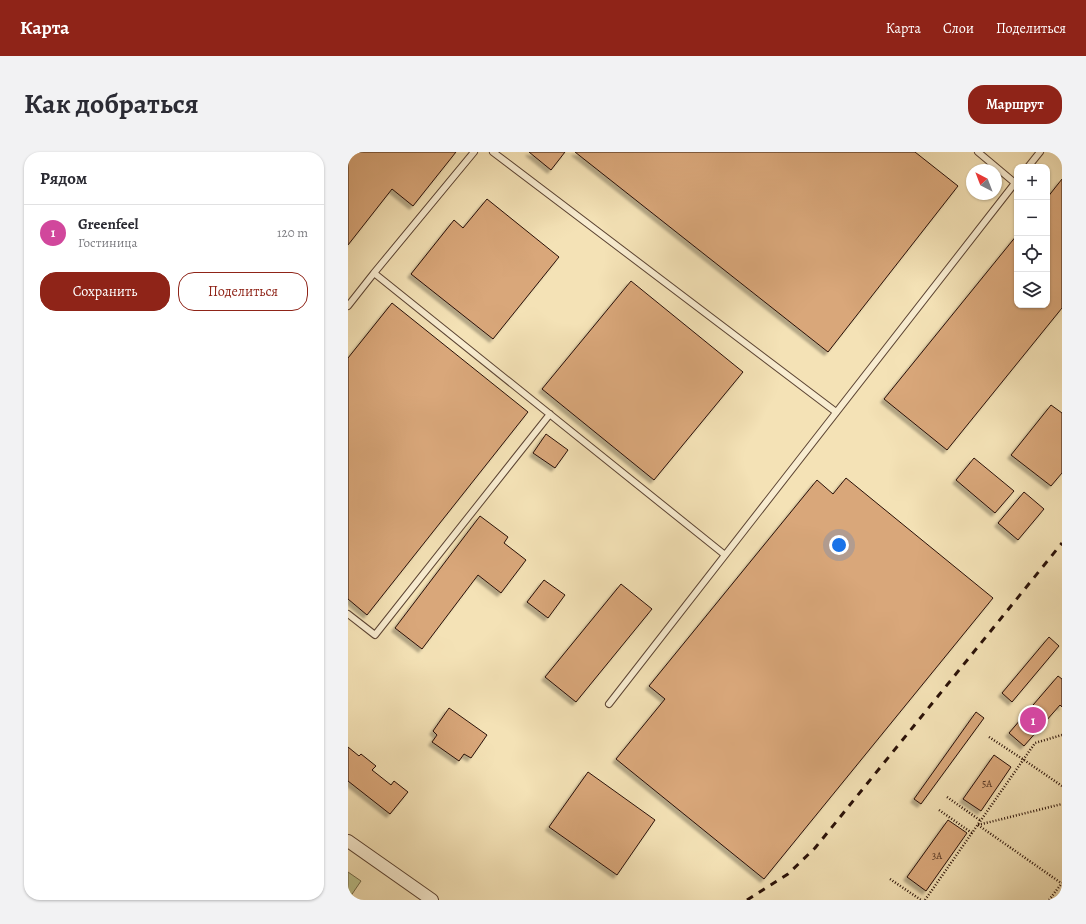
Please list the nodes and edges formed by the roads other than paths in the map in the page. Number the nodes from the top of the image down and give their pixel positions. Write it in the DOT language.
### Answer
graph roads {
  1 [pos="474,152"];
  2 [pos="493,152"];
  3 [pos="978,152"];
  4 [pos="1040,152"];
  5 [pos="1030,164"];
  6 [pos="1014,180"];
  7 [pos="1014,185"];
  8 [pos="374,273"];
  9 [pos="348,306"];
  10 [pos="836,412"];
  11 [pos="550,414"];
  12 [pos="725,555"];
  13 [pos="348,614"];
  14 [pos="608,704"];
  15 [pos="348,842"];
  16 [pos="432,900"];
  1 -- 8 [label="lane"];
  2 -- 10 [label="lane"];
  3 -- 6 [label="lane"];
  4 -- 5 [label="lane"];
  7 -- 10 [label="lane"];
  8 -- 9 [label="lane"];
  8 -- 11 [label="lane"];
  10 -- 12 [label="lane"];
  11 -- 12 [label="lane"];
  11 -- 13 [label="lane"];
  12 -- 14 [label="lane"];
  15 -- 16 [label="street"];
}
